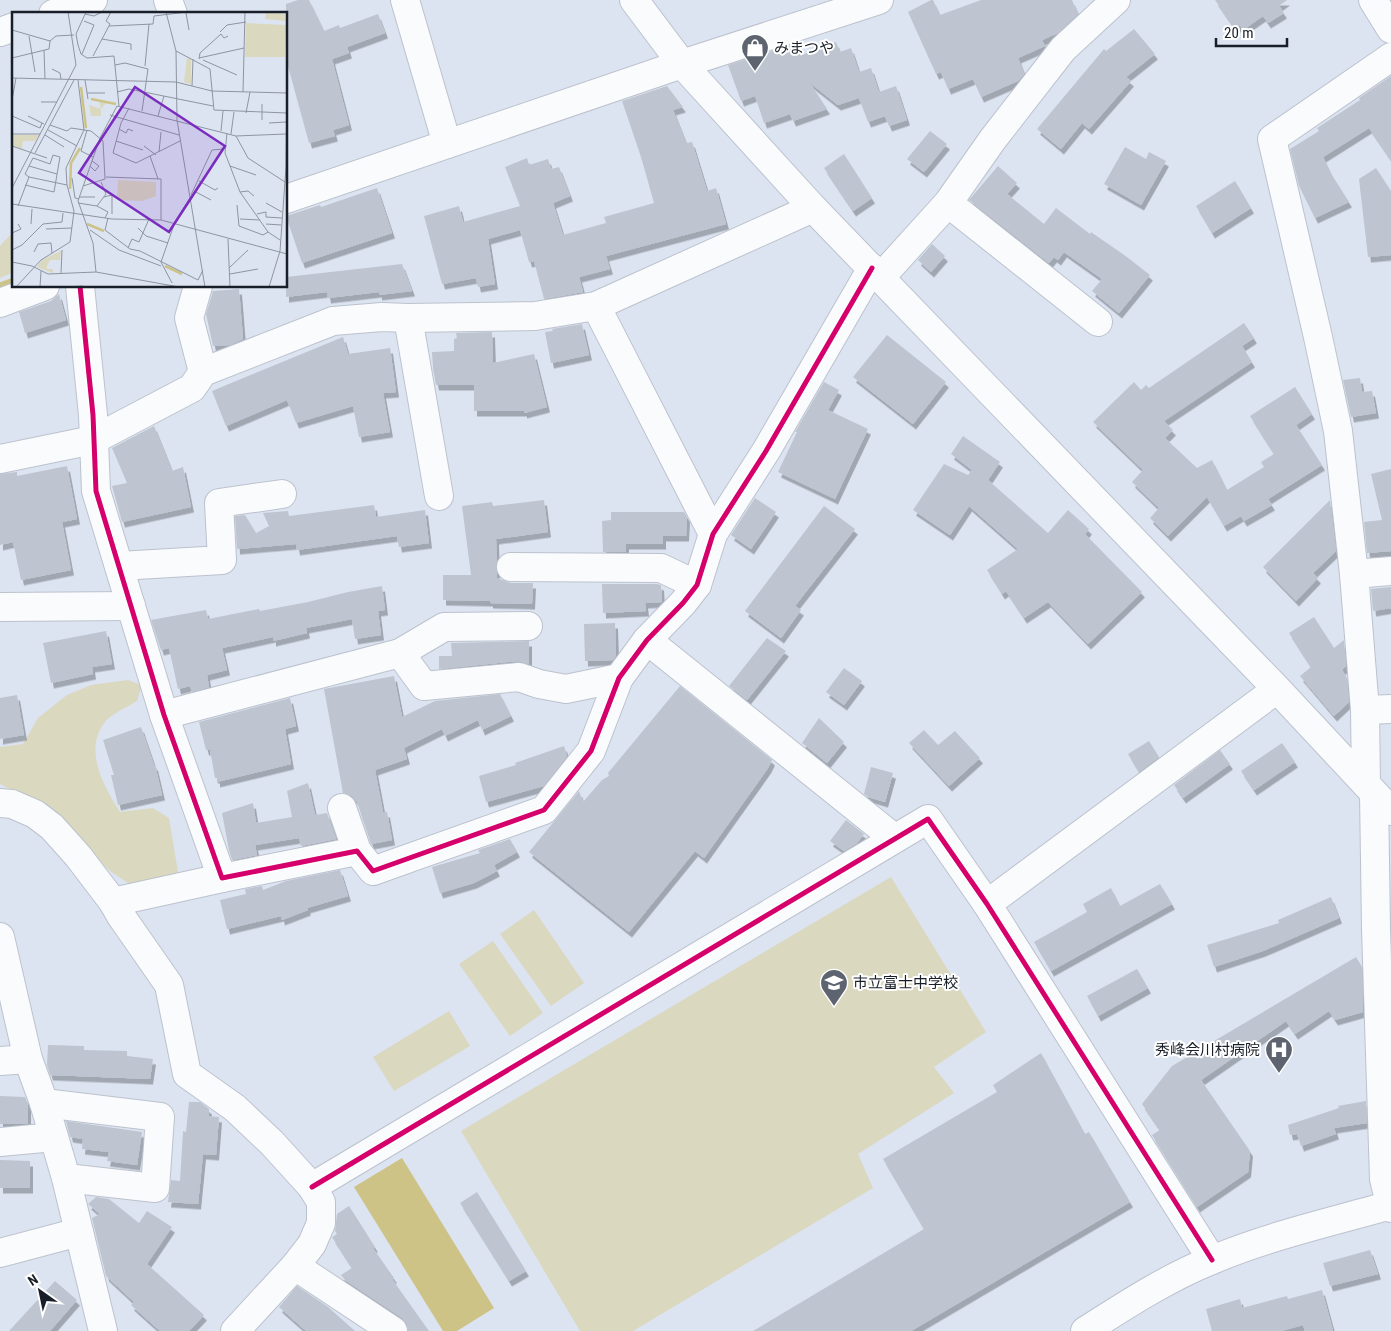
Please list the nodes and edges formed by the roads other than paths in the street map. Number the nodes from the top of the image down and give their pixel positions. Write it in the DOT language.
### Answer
graph roads {
  1 [pos="93,0"];
  2 [pos="168,0"];
  3 [pos="405,0"];
  4 [pos="634,0"];
  5 [pos="879,0"];
  6 [pos="1116,0"];
  7 [pos="1373,0"];
  8 [pos="59,12"];
  9 [pos="172,12"];
  10 [pos="12,28"];
  11 [pos="1391,29"];
  12 [pos="0,32"];
  13 [pos="1391,57"];
  14 [pos="682,64"];
  15 [pos="445,136"];
  16 [pos="288,198"];
  17 [pos="948,202"];
  18 [pos="813,208"];
  19 [pos="876,272"];
  20 [pos="40,288"];
  21 [pos="80,288"];
  22 [pos="197,288"];
  23 [pos="0,303"];
  24 [pos="596,306"];
  25 [pos="408,318"];
  26 [pos="1098,322"];
  27 [pos="203,372"];
  28 [pos="93,440"];
  29 [pos="0,459"];
  30 [pos="282,494"];
  31 [pos="438,496"];
  32 [pos="713,534"];
  33 [pos="119,566"];
  34 [pos="511,567"];
  35 [pos="1391,572"];
  36 [pos="1354,574"];
  37 [pos="697,586"];
  38 [pos="131,606"];
  39 [pos="0,607"];
  40 [pos="528,626"];
  41 [pos="647,640"];
  42 [pos="400,653"];
  43 [pos="619,678"];
  44 [pos="1277,689"];
  45 [pos="1378,710"];
  46 [pos="164,715"];
  47 [pos="1377,796"];
  48 [pos="0,803"];
  49 [pos="342,808"];
  50 [pos="894,838"];
  51 [pos="357,851"];
  52 [pos="222,878"];
  53 [pos="113,902"];
  54 [pos="986,904"];
  55 [pos="0,937"];
  56 [pos="28,1059"];
  57 [pos="0,1061"];
  58 [pos="44,1103"];
  59 [pos="54,1137"];
  60 [pos="0,1142"];
  61 [pos="66,1178"];
  62 [pos="312,1187"];
  63 [pos="1391,1206"];
  64 [pos="79,1232"];
  65 [pos="0,1253"];
  66 [pos="1212,1260"];
  67 [pos="295,1266"];
  68 [pos="103,1331"];
  69 [pos="235,1331"];
  70 [pos="394,1331"];
  71 [pos="1085,1331"];
  1 -- 8 [label="street"];
  2 -- 9 [label="street"];
  3 -- 15 [label="street"];
  4 -- 14 [label="street"];
  5 -- 14 [label="street"];
  6 -- 17 [label="street"];
  7 -- 11 [label="street"];
  10 -- 12 [label="street"];
  13 -- 36 [label="street"];
  14 -- 15 [label="street"];
  14 -- 18 [label="street"];
  15 -- 16 [label="street"];
  17 -- 19 [label="street"];
  17 -- 26 [label="street"];
  18 -- 19 [label="street"];
  18 -- 24 [label="street"];
  19 -- 32 [label="street"];
  19 -- 44 [label="street"];
  20 -- 23 [label="street"];
  21 -- 28 [label="street"];
  22 -- 27 [label="street"];
  24 -- 25 [label="street"];
  24 -- 32 [label="street"];
  25 -- 27 [label="street"];
  25 -- 31 [label="street"];
  27 -- 28 [label="street"];
  28 -- 29 [label="street"];
  28 -- 33 [label="street"];
  30 -- 33 [label="street"];
  32 -- 37 [label="street"];
  33 -- 38 [label="street"];
  34 -- 37 [label="street"];
  35 -- 36 [label="street"];
  36 -- 45 [label="street"];
  37 -- 41 [label="street"];
  38 -- 39 [label="street"];
  38 -- 46 [label="street"];
  40 -- 42 [label="street"];
  41 -- 43 [label="street"];
  41 -- 50 [label="street"];
  42 -- 43 [label="street"];
  42 -- 46 [label="street"];
  43 -- 51 [label="street"];
  44 -- 47 [label="street"];
  44 -- 54 [label="street"];
  45 -- 47 [label="street"];
  46 -- 52 [label="street"];
  47 -- 63 [label="street"];
  48 -- 53 [label="street"];
  49 -- 51 [label="street"];
  50 -- 54 [label="street"];
  50 -- 62 [label="street"];
  51 -- 52 [label="street"];
  52 -- 53 [label="street"];
  53 -- 62 [label="street"];
  54 -- 66 [label="street"];
  55 -- 56 [label="street"];
  56 -- 57 [label="street"];
  56 -- 58 [label="street"];
  58 -- 59 [label="street"];
  58 -- 61 [label="street"];
  59 -- 60 [label="street"];
  59 -- 61 [label="street"];
  61 -- 64 [label="street"];
  62 -- 67 [label="street"];
  63 -- 66 [label="street"];
  64 -- 65 [label="street"];
  64 -- 68 [label="street"];
  66 -- 71 [label="street"];
  67 -- 69 [label="street"];
  67 -- 70 [label="street"];
}
